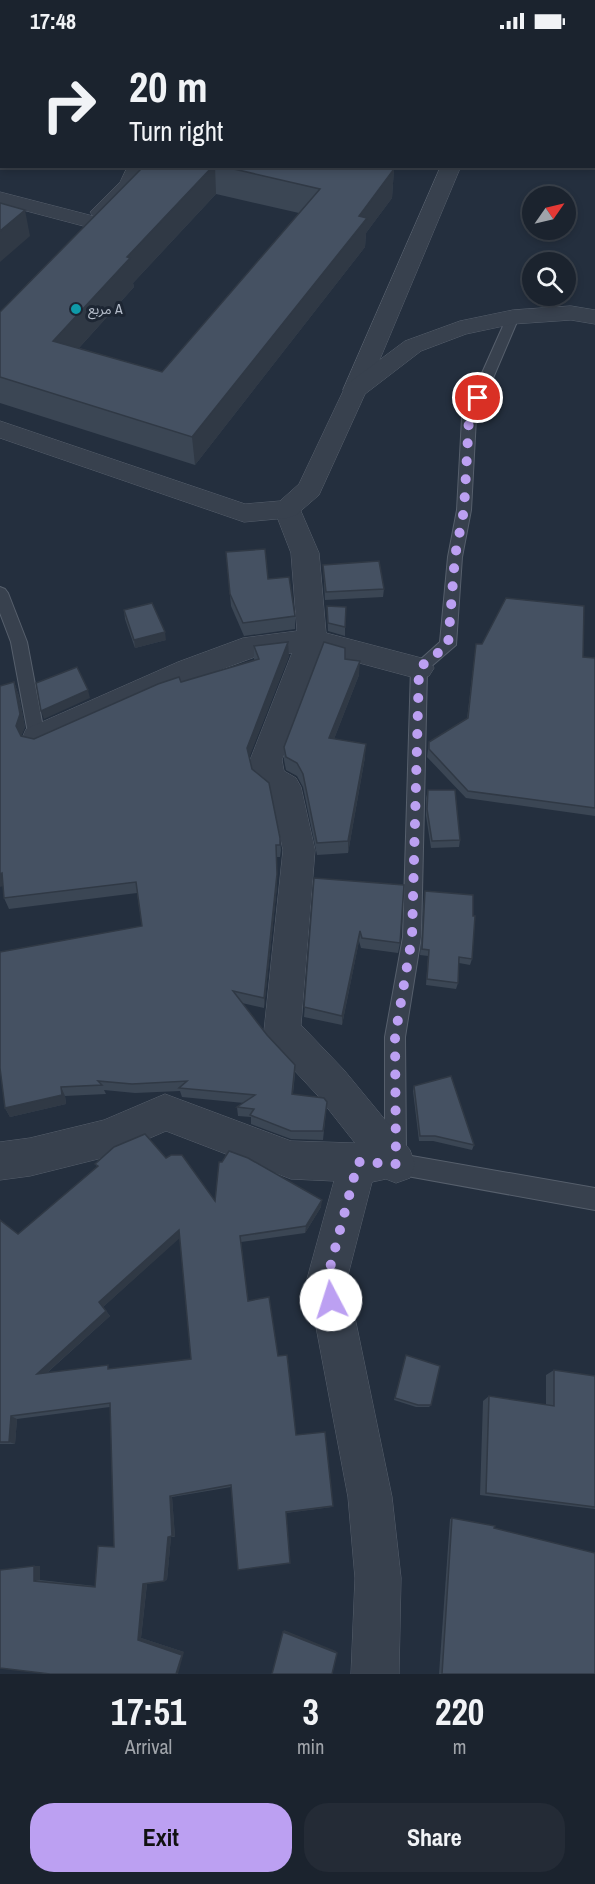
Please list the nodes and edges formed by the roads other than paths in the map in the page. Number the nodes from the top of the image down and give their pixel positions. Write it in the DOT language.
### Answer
graph roads {
  1 [pos="137,168"];
  2 [pos="449,168"];
  3 [pos="0,198"];
  4 [pos="90,222"];
  5 [pos="74,239"];
  6 [pos="595,317"];
  7 [pos="513,318"];
  8 [pos="355,390"];
  9 [pos="0,429"];
  10 [pos="287,509"];
  11 [pos="0,593"];
  12 [pos="312,640"];
  13 [pos="419,668"];
  14 [pos="37,738"];
  15 [pos="0,1161"];
  16 [pos="377,1163"];
  17 [pos="595,1199"];
  18 [pos="375,1674"];
  1 -- 4 [label="street"];
  2 -- 8 [label="street"];
  3 -- 4 [label="street"];
  4 -- 5 [label="street"];
  6 -- 7 [label="street"];
  7 -- 8 [label="street"];
  7 -- 13 [label="lane"];
  8 -- 10 [label="street"];
  9 -- 10 [label="street"];
  10 -- 12 [label="street"];
  11 -- 14 [label="lane"];
  12 -- 13 [label="street"];
  12 -- 14 [label="street"];
  12 -- 16 [label="street"];
  13 -- 16 [label="lane"];
  15 -- 16 [label="street"];
  16 -- 17 [label="lane"];
  16 -- 18 [label="street"];
}
